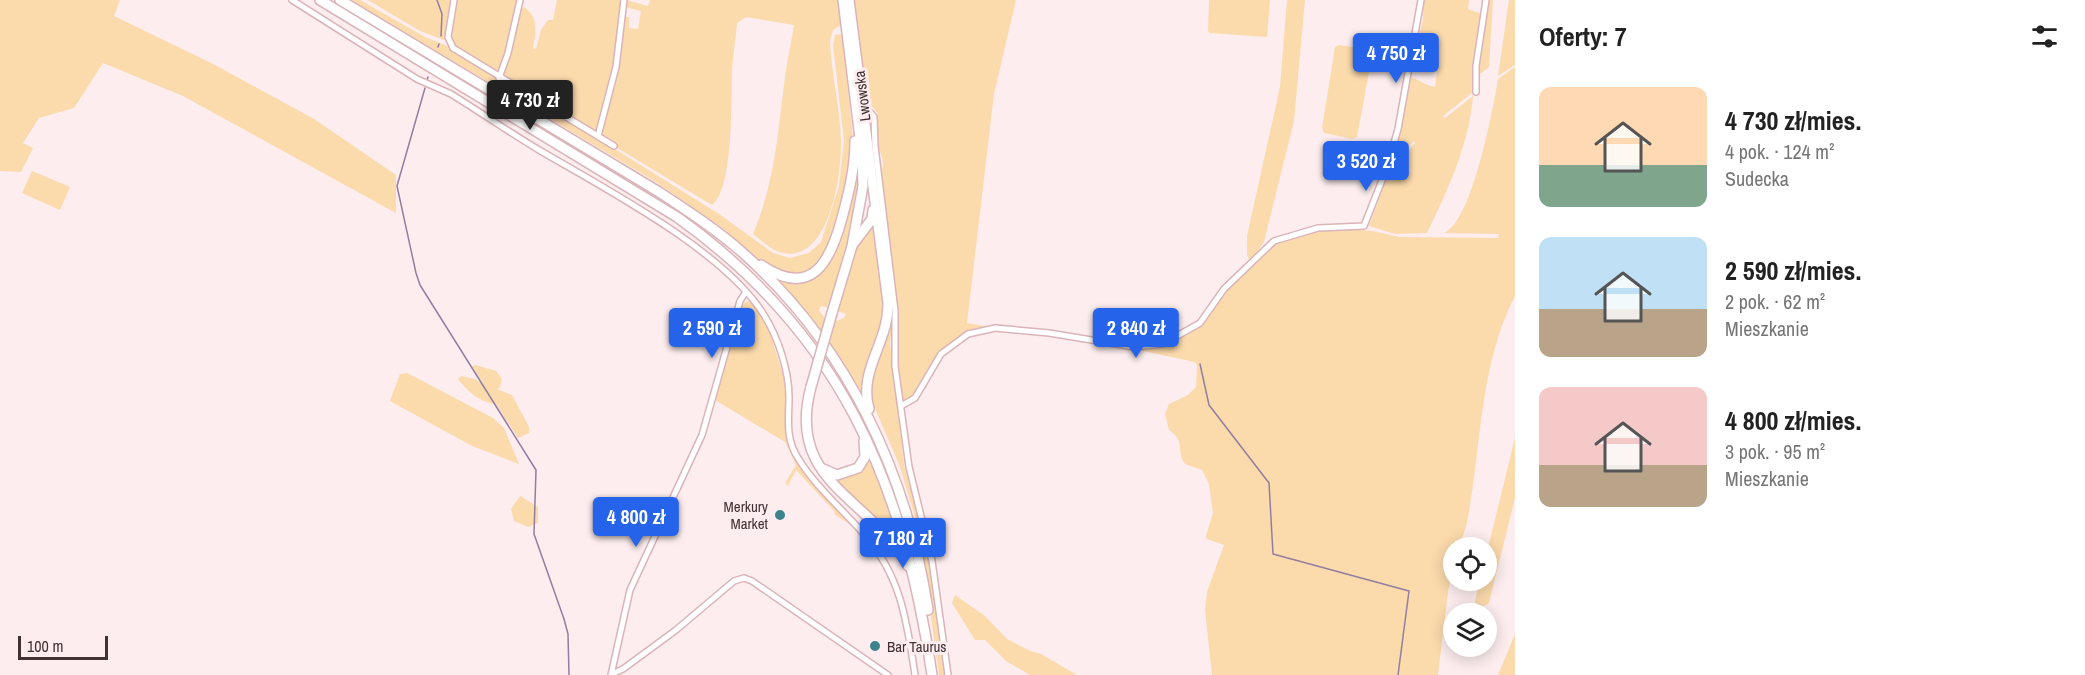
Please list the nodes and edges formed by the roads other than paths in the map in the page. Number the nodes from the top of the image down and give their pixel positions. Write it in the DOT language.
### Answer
graph roads {
  1 [pos="292,0"];
  2 [pos="320,0"];
  3 [pos="340,0"];
  4 [pos="454,0"];
  5 [pos="520,0"];
  6 [pos="624,0"];
  7 [pos="843,0"];
  8 [pos="849,0"];
  9 [pos="1421,0"];
  10 [pos="1486,0"];
  11 [pos="499,78"];
  12 [pos="1476,92"];
  13 [pos="859,108"];
  14 [pos="598,136"];
  15 [pos="614,146"];
  16 [pos="873,193"];
  17 [pos="852,246"];
  18 [pos="743,253"];
  19 [pos="745,293"];
  20 [pos="901,406"];
  21 [pos="858,422"];
  22 [pos="877,432"];
  23 [pos="821,468"];
  24 [pos="915,581"];
  25 [pos="611,674"];
  26 [pos="888,675"];
  27 [pos="915,675"];
  28 [pos="932,675"];
  29 [pos="936,675"];
  30 [pos="948,675"];
  1 -- 19 [label="street"];
  2 -- 21 [label="main road"];
  3 -- 18 [label="main road"];
  4 -- 11 [label="street"];
  5 -- 11 [label="street"];
  6 -- 14 [label="street"];
  7 -- 13 [label="main road, Lwowska"];
  8 -- 13 [label="main road, Lwowska"];
  9 -- 20 [label="street"];
  10 -- 12 [label="street"];
  11 -- 14 [label="street"];
  13 -- 16 [label="main road, Lwowska"];
  13 -- 17 [label="main road"];
  13 -- 18 [label="main road"];
  13 -- 20 [label="street"];
  14 -- 15 [label="street"];
  16 -- 17 [label="main road"];
  16 -- 22 [label="main road"];
  17 -- 23 [label="main road, bridge"];
  18 -- 22 [label="main road"];
  19 -- 25 [label="street"];
  19 -- 27 [label="street"];
  20 -- 30 [label="street"];
  21 -- 23 [label="main road"];
  21 -- 24 [label="main road"];
  22 -- 29 [label="main road"];
  23 -- 24 [label="main road"];
  24 -- 28 [label="main road"];
  25 -- 26 [label="street"];
}
